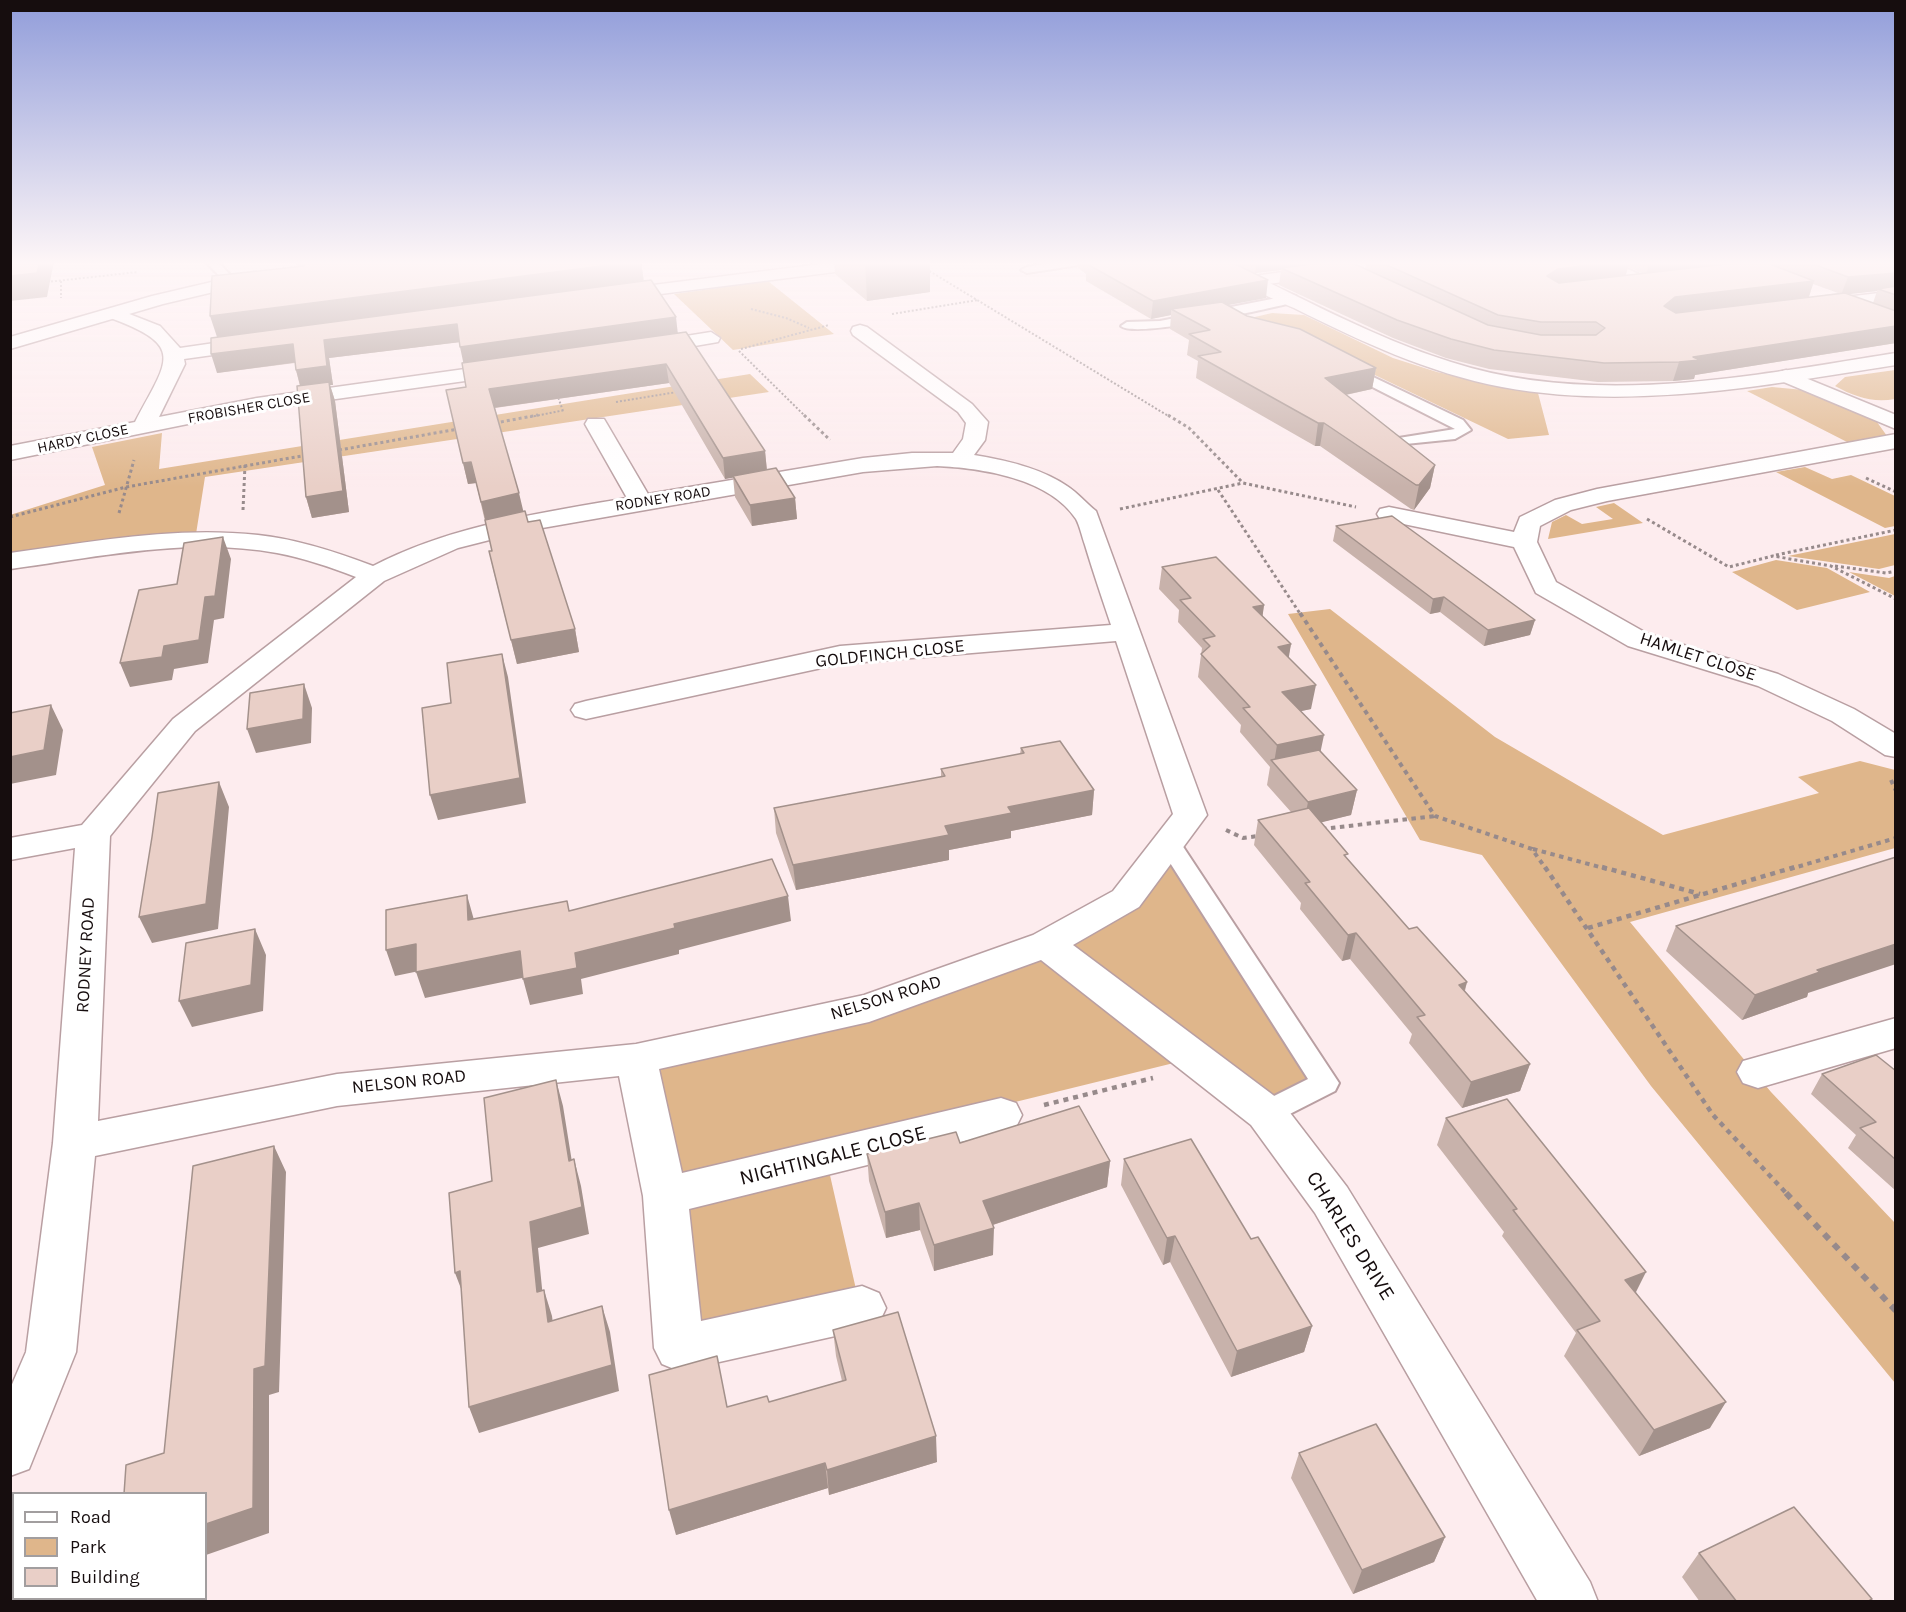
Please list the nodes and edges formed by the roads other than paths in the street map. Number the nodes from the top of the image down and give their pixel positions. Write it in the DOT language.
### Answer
graph roads {
  1 [pos="33,336"];
  2 [pos="163,336"];
  3 [pos="867,336"];
  4 [pos="1373,336"];
  5 [pos="711,339"];
  6 [pos="269,341"];
  7 [pos="10,343"];
  8 [pos="629,351"];
  9 [pos="174,355"];
  10 [pos="1336,359"];
  11 [pos="1896,359"];
  12 [pos="548,363"];
  13 [pos="1786,376"];
  14 [pos="1896,407"];
  15 [pos="1869,412"];
  16 [pos="1896,423"];
  17 [pos="596,424"];
  18 [pos="144,426"];
  19 [pos="1896,441"];
  20 [pos="1391,443"];
  21 [pos="10,453"];
  22 [pos="959,460"];
  23 [pos="641,502"];
  24 [pos="1389,514"];
  25 [pos="1524,542"];
  26 [pos="10,561"];
  27 [pos="375,575"];
  28 [pos="1126,632"];
  29 [pos="586,710"];
  30 [pos="1896,748"];
  31 [pos="93,834"];
  32 [pos="1170,844"];
  33 [pos="10,849"];
  34 [pos="1046,944"];
  35 [pos="1896,1033"];
  36 [pos="636,1059"];
  37 [pos="1758,1072"];
  38 [pos="1266,1113"];
  39 [pos="1001,1115"];
  40 [pos="75,1143"];
  41 [pos="665,1196"];
  42 [pos="862,1308"];
  43 [pos="10,1451"];
  44 [pos="1570,1602"];
  1 -- 7 [label="street"];
  2 -- 9 [label="street"];
  3 -- 22 [label="street"];
  4 -- 13 [label="street"];
  5 -- 8 [label="street"];
  6 -- 9 [label="street"];
  9 -- 18 [label="street, HARDY CLOSE"];
  10 -- 20 [label="lane"];
  11 -- 13 [label="street"];
  12 -- 18 [label="street, FROBISHER CLOSE"];
  13 -- 15 [label="street"];
  14 -- 15 [label="street"];
  15 -- 16 [label="street"];
  17 -- 23 [label="street"];
  18 -- 21 [label="street, HARDY CLOSE"];
  19 -- 25 [label="street"];
  22 -- 23 [label="street, RODNEY ROAD"];
  22 -- 28 [label="street"];
  23 -- 27 [label="street, RODNEY ROAD"];
  24 -- 25 [label="street"];
  25 -- 30 [label="street, HAMLET CLOSE"];
  26 -- 27 [label="street"];
  27 -- 31 [label="street, RODNEY ROAD"];
  28 -- 29 [label="street, GOLDFINCH CLOSE"];
  28 -- 32 [label="street, NELSON ROAD"];
  31 -- 33 [label="street"];
  31 -- 40 [label="street, RODNEY ROAD"];
  32 -- 34 [label="street, NELSON ROAD"];
  32 -- 38 [label="lane"];
  34 -- 36 [label="street, NELSON ROAD"];
  34 -- 38 [label="street, CHARLES DRIVE"];
  35 -- 37 [label="street"];
  36 -- 40 [label="street, NELSON ROAD"];
  36 -- 41 [label="street"];
  38 -- 44 [label="street, CHARLES DRIVE"];
  39 -- 41 [label="street, NIGHTINGALE CLOSE"];
  40 -- 43 [label="street, RODNEY ROAD"];
  41 -- 42 [label="street"];
}
